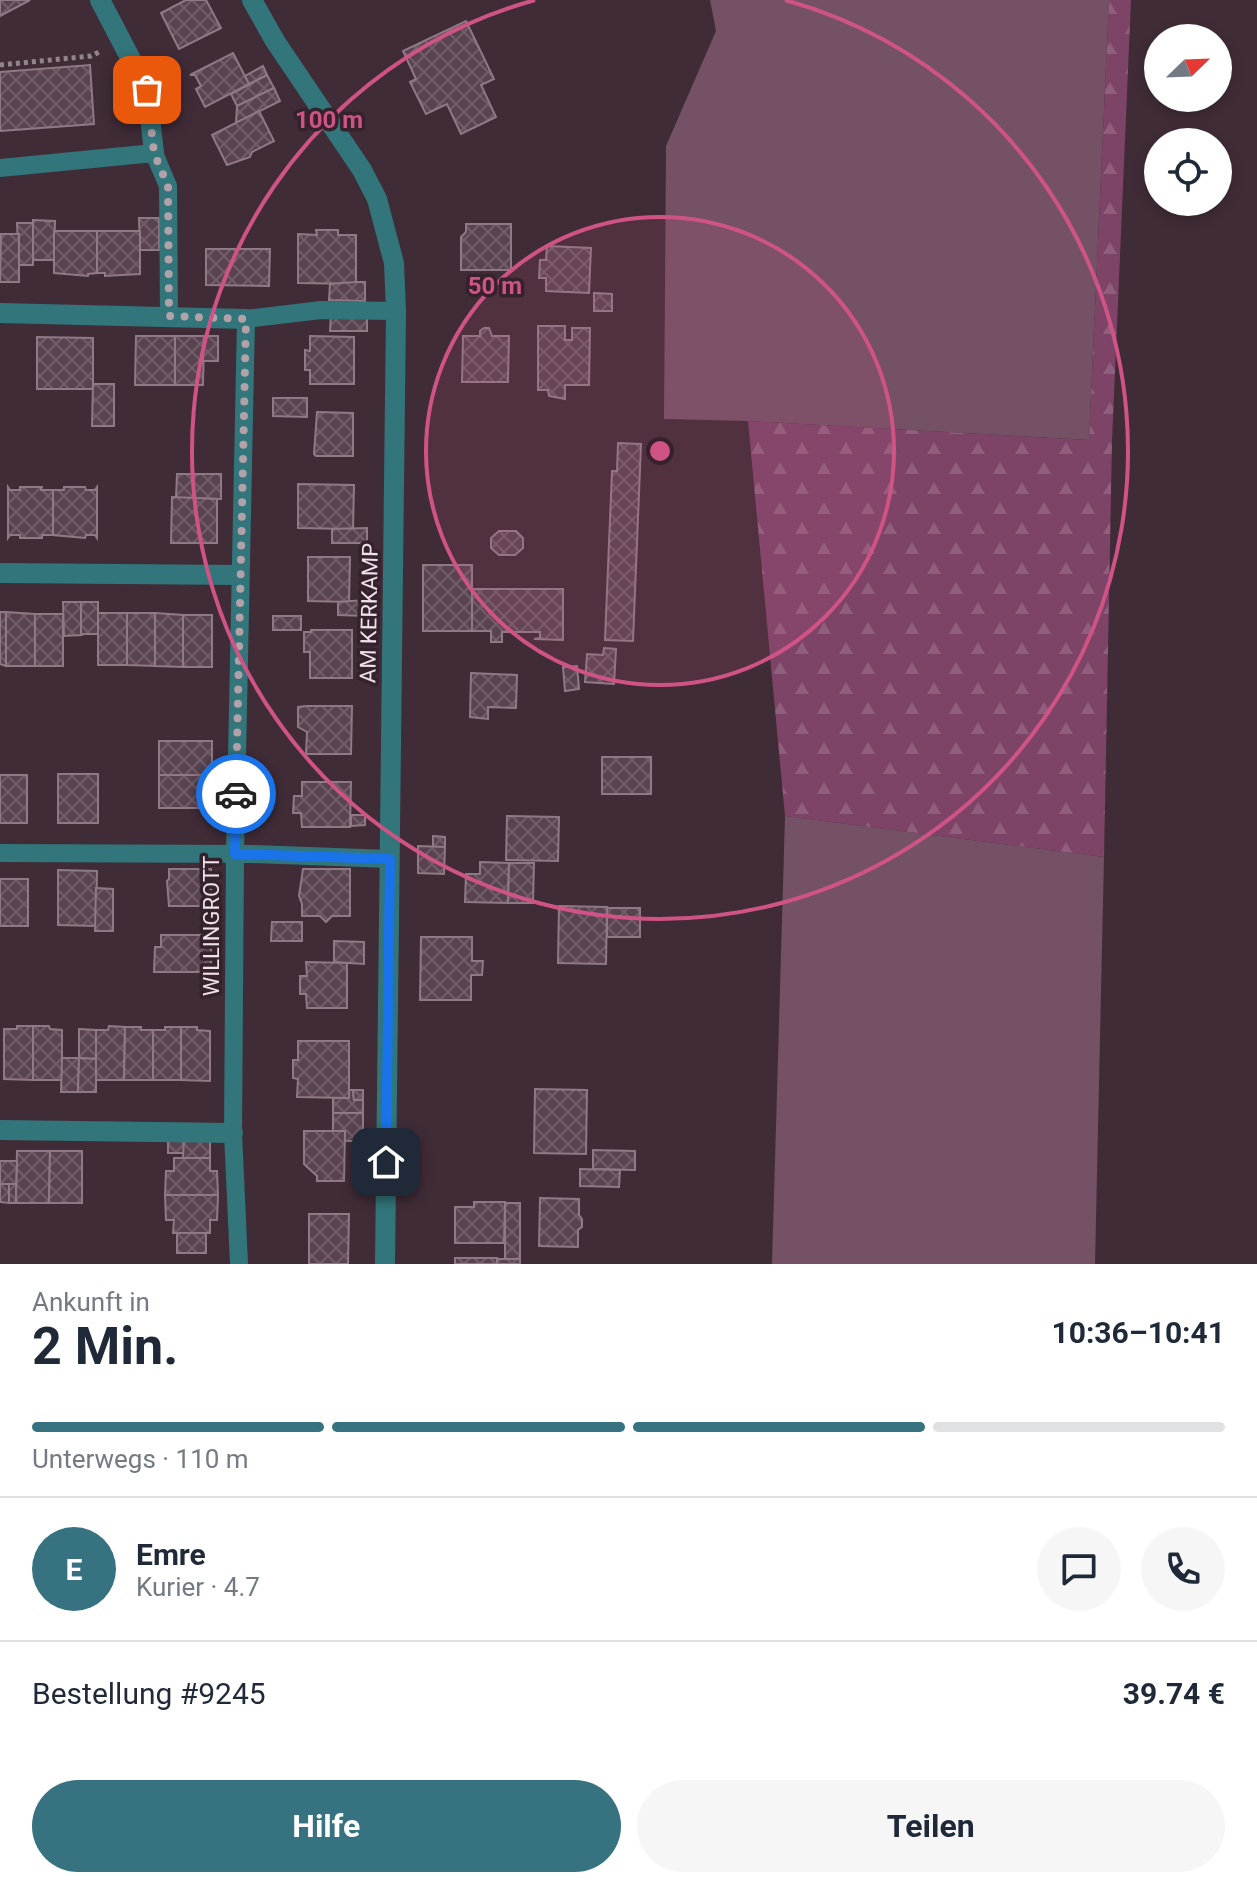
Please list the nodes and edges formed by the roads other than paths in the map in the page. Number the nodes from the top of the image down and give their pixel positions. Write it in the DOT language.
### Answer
graph roads {
  1 [pos="100,0"];
  2 [pos="252,0"];
  3 [pos="154,153"];
  4 [pos="0,168"];
  5 [pos="396,311"];
  6 [pos="0,313"];
  7 [pos="169,316"];
  8 [pos="246,319"];
  9 [pos="0,573"];
  10 [pos="239,575"];
  11 [pos="0,853"];
  12 [pos="235,854"];
  13 [pos="390,859"];
  14 [pos="0,1130"];
  15 [pos="233,1133"];
  16 [pos="239,1264"];
  17 [pos="385,1264"];
  1 -- 3 [label="street"];
  2 -- 5 [label="street, AM KERKAMP"];
  3 -- 4 [label="lane"];
  3 -- 7 [label="lane"];
  5 -- 8 [label="lane"];
  5 -- 13 [label="street, AM KERKAMP"];
  6 -- 7 [label="street"];
  7 -- 8 [label="street"];
  8 -- 10 [label="lane, WILLINGROTT"];
  9 -- 10 [label="street"];
  10 -- 12 [label="lane, WILLINGROTT"];
  11 -- 12 [label="lane"];
  12 -- 13 [label="lane"];
  12 -- 15 [label="lane, WILLINGROTT"];
  13 -- 17 [label="street, AM KERKAMP"];
  14 -- 15 [label="street"];
  15 -- 16 [label="lane, WILLINGROTT"];
}
